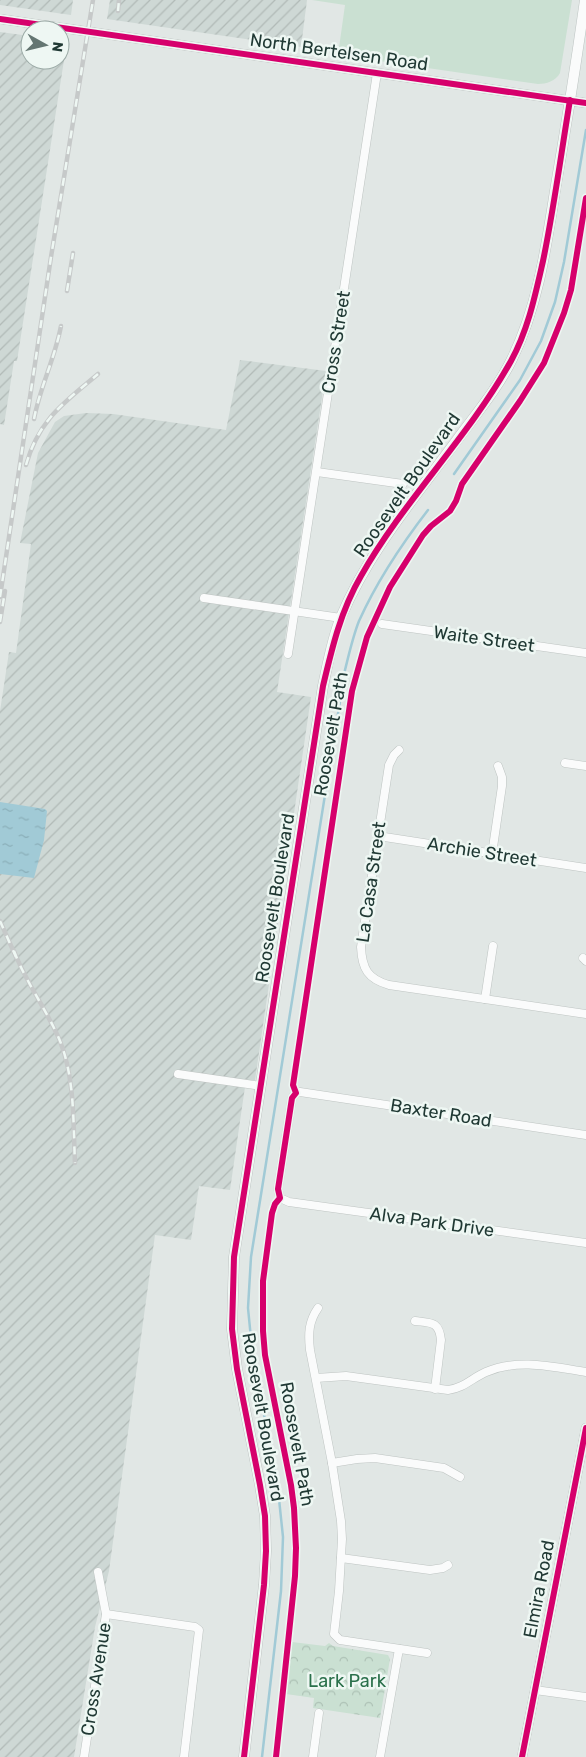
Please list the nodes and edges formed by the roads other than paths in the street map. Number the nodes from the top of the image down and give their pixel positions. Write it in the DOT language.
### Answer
graph roads {
  1 [pos="585,0"];
  2 [pos="0,19"];
  3 [pos="377,73"];
  4 [pos="570,100"];
  5 [pos="586,103"];
  6 [pos="317,472"];
  7 [pos="403,484"];
  8 [pos="204,598"];
  9 [pos="295,611"];
  10 [pos="341,618"];
  11 [pos="382,624"];
  12 [pos="586,653"];
  13 [pos="288,654"];
  14 [pos="399,750"];
  15 [pos="565,763"];
  16 [pos="498,766"];
  17 [pos="586,766"];
  18 [pos="378,836"];
  19 [pos="492,854"];
  20 [pos="586,868"];
  21 [pos="494,946"];
  22 [pos="485,999"];
  23 [pos="586,1014"];
  24 [pos="178,1074"];
  25 [pos="261,1086"];
  26 [pos="586,1135"];
  27 [pos="280,1198"];
  28 [pos="586,1243"];
  29 [pos="318,1308"];
  30 [pos="415,1320"];
  31 [pos="586,1372"];
  32 [pos="316,1378"];
  33 [pos="435,1389"];
  34 [pos="586,1428"];
  35 [pos="584,1453"];
  36 [pos="332,1463"];
  37 [pos="460,1477"];
  38 [pos="341,1558"];
  39 [pos="448,1565"];
  40 [pos="98,1572"];
  41 [pos="106,1614"];
  42 [pos="399,1649"];
  43 [pos="427,1653"];
  44 [pos="535,1690"];
  45 [pos="586,1697"];
  46 [pos="319,1713"];
  47 [pos="84,1757"];
  48 [pos="184,1757"];
  49 [pos="244,1757"];
  50 [pos="313,1757"];
  51 [pos="380,1757"];
  52 [pos="522,1757"];
  1 -- 4 [label="main road, Roosevelt Boulevard"];
  2 -- 3 [label="street, North Bertelsen Road"];
  3 -- 4 [label="street, North Bertelsen Road"];
  3 -- 6 [label="street, Cross Street"];
  4 -- 5 [label="street, North Bertelsen Road"];
  4 -- 10 [label="main road, Roosevelt Boulevard"];
  6 -- 7 [label="street"];
  6 -- 9 [label="street, Cross Street"];
  8 -- 9 [label="street"];
  9 -- 10 [label="street"];
  9 -- 13 [label="street, Cross Street"];
  10 -- 25 [label="main road, Roosevelt Boulevard"];
  11 -- 12 [label="street, Waite Street"];
  14 -- 18 [label="street, La Casa Street"];
  15 -- 17 [label="street"];
  16 -- 19 [label="street"];
  18 -- 19 [label="street, Archie Street"];
  18 -- 22 [label="street, La Casa Street"];
  19 -- 20 [label="street, Archie Street"];
  21 -- 22 [label="street"];
  22 -- 23 [label="street, La Casa Street"];
  24 -- 25 [label="street"];
  25 -- 49 [label="main road, Roosevelt Boulevard"];
  26 -- 27 [label="street, Baxter Road"];
  27 -- 28 [label="street, Alva Park Drive"];
  29 -- 32 [label="street"];
  30 -- 33 [label="street"];
  31 -- 33 [label="street"];
  32 -- 33 [label="street"];
  32 -- 36 [label="street"];
  34 -- 35 [label="street, Elmira Road"];
  35 -- 44 [label="street, Elmira Road"];
  36 -- 37 [label="street"];
  36 -- 38 [label="street"];
  38 -- 39 [label="street"];
  38 -- 42 [label="street"];
  40 -- 41 [label="street, Cross Avenue"];
  41 -- 47 [label="street, Cross Avenue"];
  41 -- 48 [label="street"];
  42 -- 43 [label="street"];
  42 -- 51 [label="street"];
  44 -- 45 [label="street"];
  44 -- 52 [label="street, Elmira Road"];
  46 -- 50 [label="street"];
}
